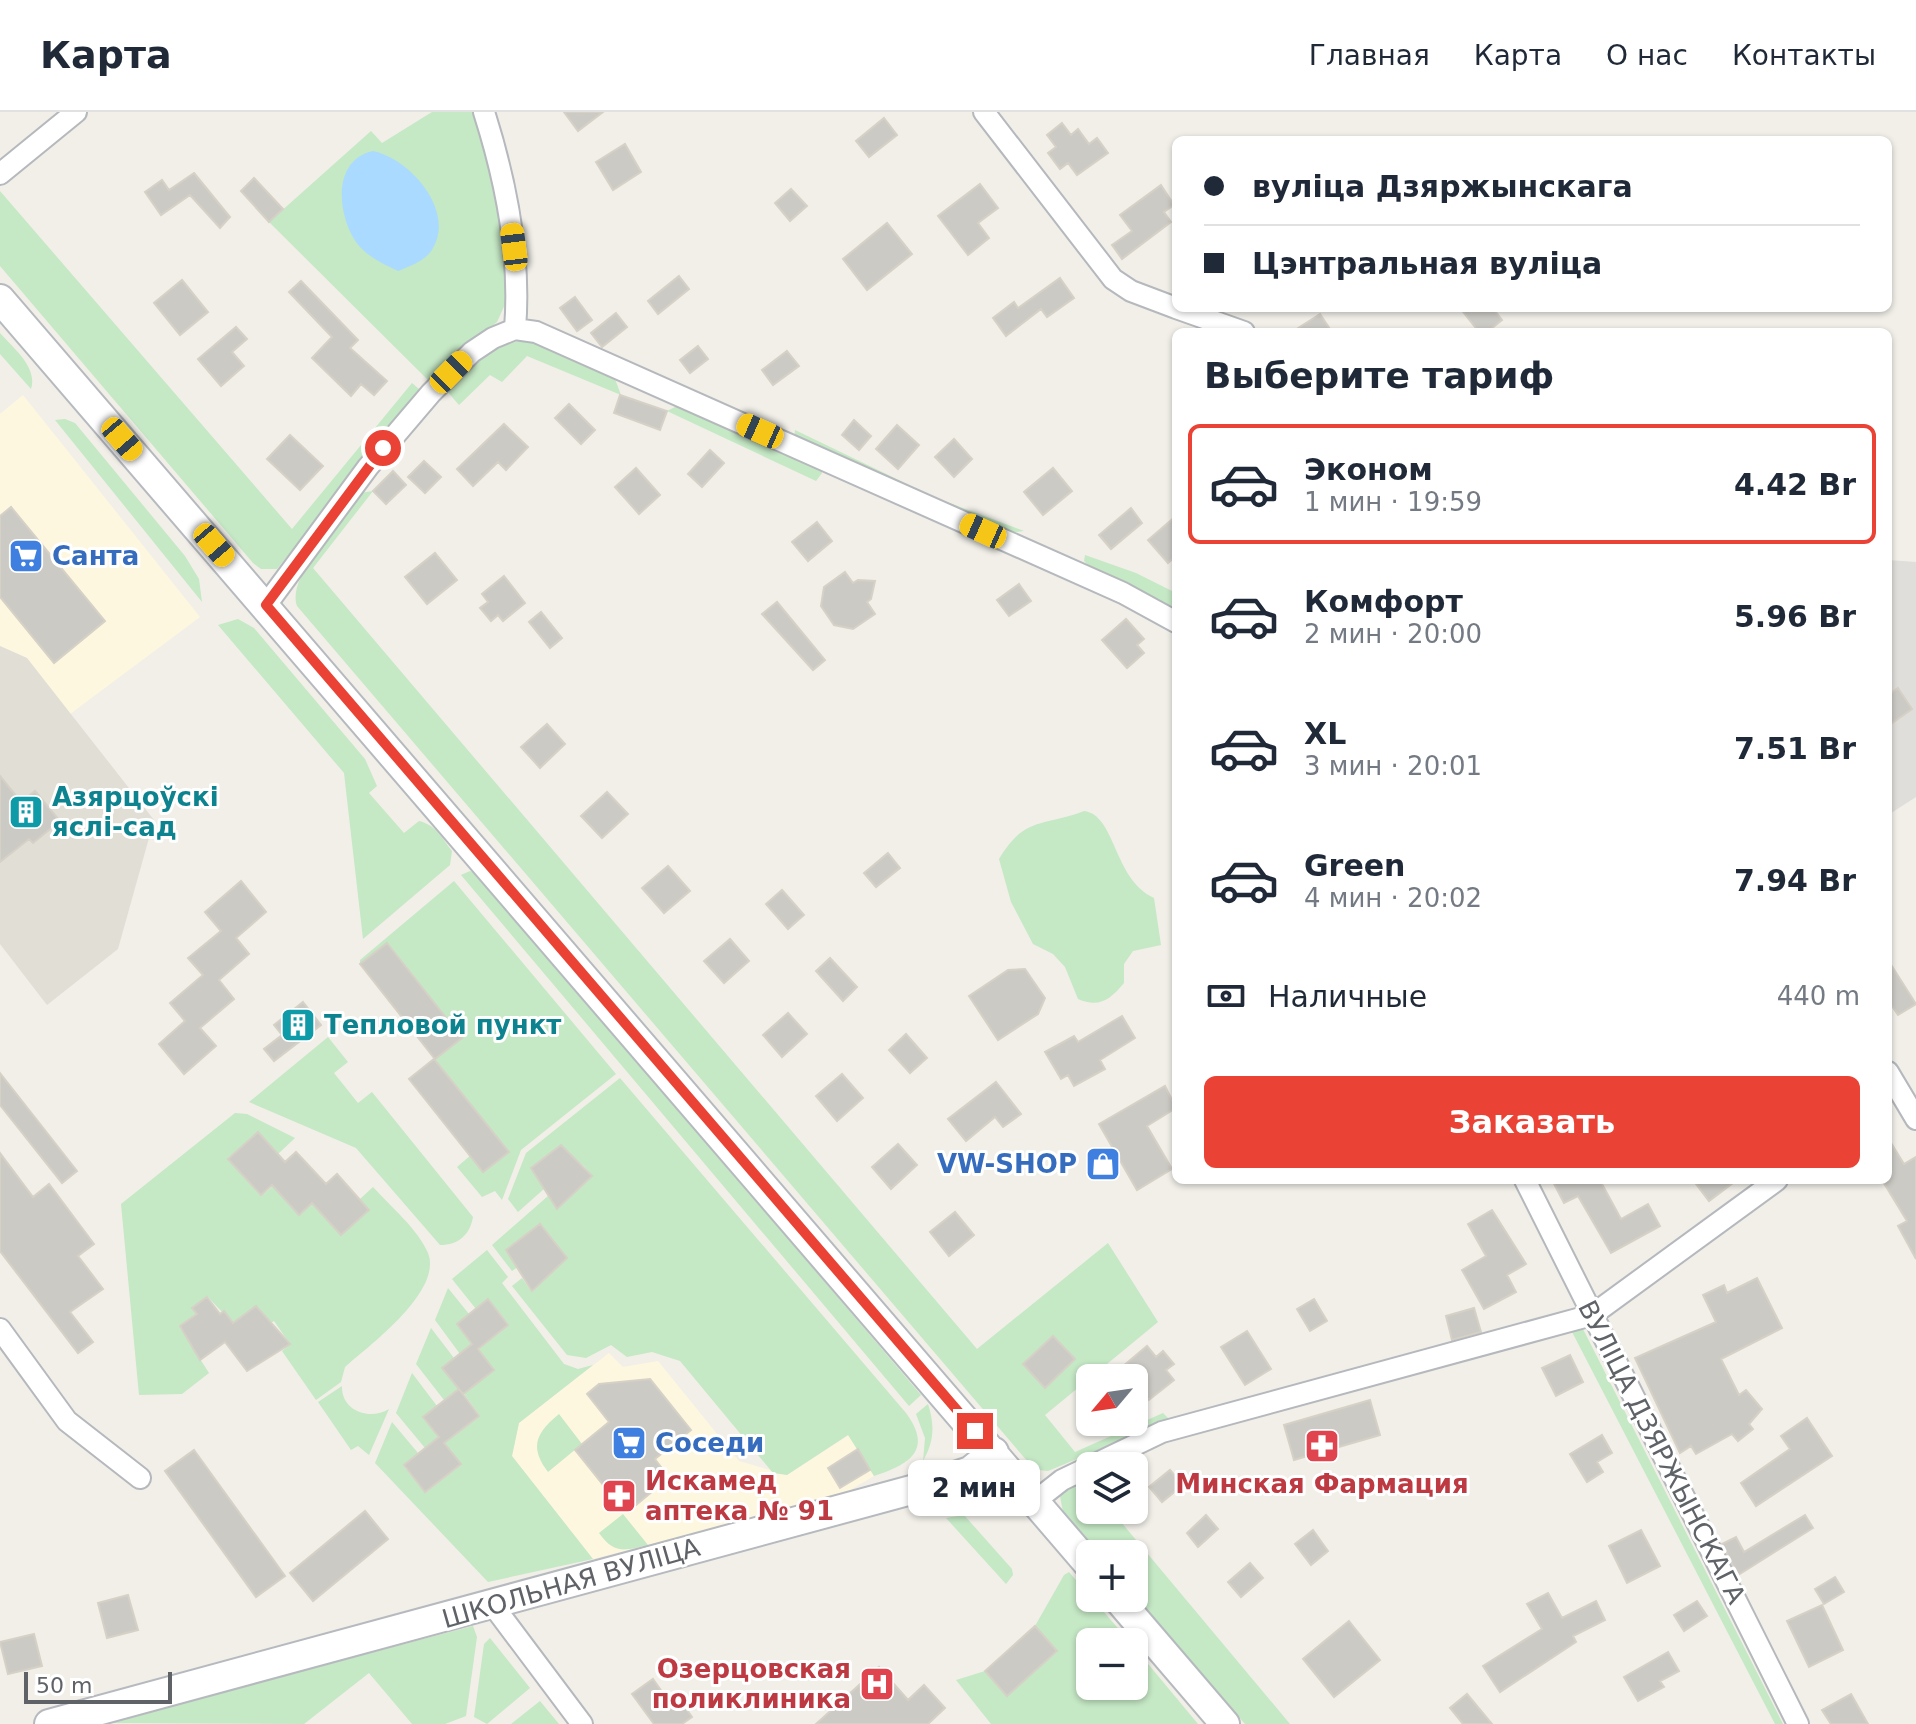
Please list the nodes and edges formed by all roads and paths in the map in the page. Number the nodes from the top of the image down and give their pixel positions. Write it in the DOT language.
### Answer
graph roads {
  1 [pos="76,112"];
  2 [pos="484,112"];
  3 [pos="984,112"];
  4 [pos="0,174"];
  5 [pos="0,299"];
  6 [pos="1172,306"];
  7 [pos="1187,312"];
  8 [pos="1233,328"];
  9 [pos="515,329"];
  10 [pos="266,605"];
  11 [pos="1172,620"];
  12 [pos="1894,1095"];
  13 [pos="1916,1119"];
  14 [pos="1527,1184"];
  15 [pos="1772,1184"];
  16 [pos="1592,1315"];
  17 [pos="0,1329"];
  18 [pos="994,1452"];
  19 [pos="140,1478"];
  20 [pos="1034,1502"];
  21 [pos="1076,1550"];
  22 [pos="492,1604"];
  23 [pos="1129,1612"];
  24 [pos="49,1724"];
  25 [pos="582,1724"];
  26 [pos="1225,1724"];
  27 [pos="1798,1724"];
  1 -- 4 [label="street"];
  2 -- 9 [label="street"];
  3 -- 6 [label="street"];
  5 -- 10 [label="main road"];
  7 -- 8 [label="street"];
  9 -- 10 [label="street"];
  9 -- 11 [label="street"];
  10 -- 18 [label="main road"];
  12 -- 13 [label="street"];
  14 -- 16 [label="street, ВУЛІЦА ДЗЯРЖЫНСКАГА"];
  15 -- 16 [label="street"];
  16 -- 20 [label="street"];
  16 -- 27 [label="street, ВУЛІЦА ДЗЯРЖЫНСКАГА"];
  17 -- 19 [label="street"];
  18 -- 20 [label="main road"];
  18 -- 22 [label="main road, ШКОЛЬНАЯ ВУЛІЦА"];
  20 -- 21 [label="main road"];
  22 -- 24 [label="main road, ШКОЛЬНАЯ ВУЛІЦА"];
  22 -- 25 [label="street"];
  23 -- 26 [label="main road"];
}
